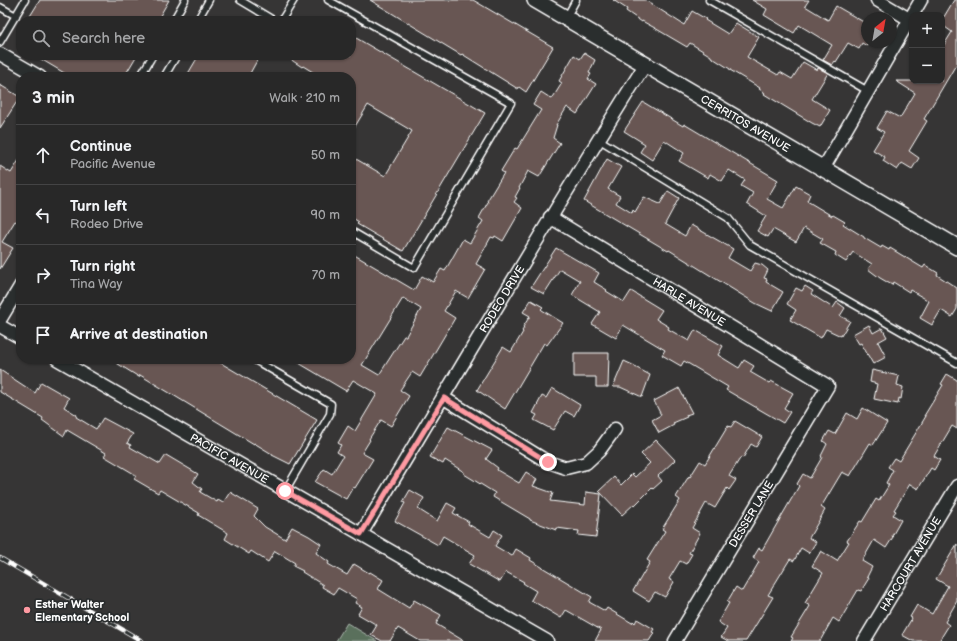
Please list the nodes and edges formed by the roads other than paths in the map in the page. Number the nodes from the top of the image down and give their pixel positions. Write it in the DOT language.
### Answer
graph roads {
  1 [pos="25,0"];
  2 [pos="186,0"];
  3 [pos="209,0"];
  4 [pos="240,0"];
  5 [pos="294,0"];
  6 [pos="328,0"];
  7 [pos="535,0"];
  8 [pos="576,0"];
  9 [pos="709,0"];
  10 [pos="877,0"];
  11 [pos="921,0"];
  12 [pos="0,7"];
  13 [pos="913,12"];
  14 [pos="16,16"];
  15 [pos="176,16"];
  16 [pos="200,16"];
  17 [pos="267,16"];
  18 [pos="284,16"];
  19 [pos="566,18"];
  20 [pos="909,19"];
  21 [pos="0,42"];
  22 [pos="0,54"];
  23 [pos="150,60"];
  24 [pos="174,60"];
  25 [pos="645,65"];
  26 [pos="31,72"];
  27 [pos="143,72"];
  28 [pos="167,72"];
  29 [pos="868,91"];
  30 [pos="598,139"];
  31 [pos="823,169"];
  32 [pos="550,218"];
  33 [pos="356,234"];
  34 [pos="957,247"];
  35 [pos="16,293"];
  36 [pos="0,320"];
  37 [pos="0,326"];
  38 [pos="16,335"];
  39 [pos="957,363"];
  40 [pos="66,364"];
  41 [pos="262,364"];
  42 [pos="828,386"];
  43 [pos="444,398"];
  44 [pos="615,429"];
  45 [pos="957,486"];
  46 [pos="285,491"];
  47 [pos="361,534"];
  48 [pos="547,641"];
  49 [pos="675,641"];
  50 [pos="864,641"];
  1 -- 14 [label="lane"];
  2 -- 15 [label="lane"];
  3 -- 16 [label="lane"];
  4 -- 17 [label="lane"];
  5 -- 18 [label="lane"];
  6 -- 33 [label="lane"];
  7 -- 19 [label="street, CERRITOS AVENUE"];
  8 -- 19 [label="lane"];
  9 -- 29 [label="lane"];
  10 -- 20 [label="street"];
  11 -- 13 [label="street"];
  12 -- 14 [label="lane"];
  14 -- 21 [label="lane"];
  19 -- 25 [label="street, CERRITOS AVENUE"];
  20 -- 29 [label="street"];
  22 -- 26 [label="street"];
  23 -- 27 [label="lane"];
  24 -- 28 [label="lane"];
  25 -- 30 [label="street, RODEO DRIVE"];
  25 -- 31 [label="street, CERRITOS AVENUE"];
  29 -- 31 [label="street"];
  30 -- 32 [label="street, RODEO DRIVE"];
  30 -- 39 [label="lane"];
  31 -- 34 [label="street, CERRITOS AVENUE"];
  32 -- 42 [label="street, HARLE AVENUE"];
  32 -- 43 [label="street, RODEO DRIVE"];
  35 -- 36 [label="street"];
  37 -- 38 [label="street"];
  40 -- 46 [label="street, PACIFIC AVENUE"];
  41 -- 46 [label="lane"];
  42 -- 49 [label="street, DESSER LANE"];
  43 -- 44 [label="street"];
  43 -- 47 [label="street, RODEO DRIVE"];
  45 -- 50 [label="street, HARCOURT AVENUE"];
  46 -- 47 [label="street, PACIFIC AVENUE"];
  47 -- 48 [label="street, PACIFIC AVENUE"];
}
